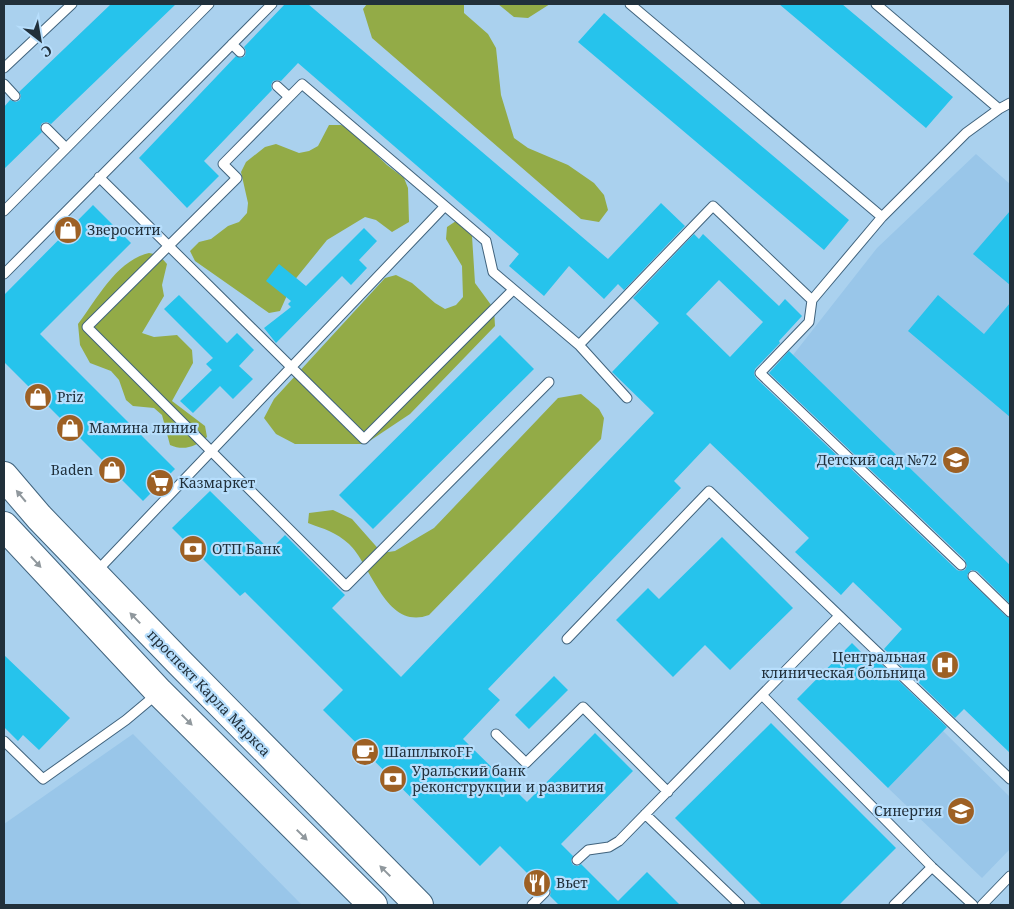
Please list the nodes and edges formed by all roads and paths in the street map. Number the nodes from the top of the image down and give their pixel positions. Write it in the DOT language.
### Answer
graph roads {
  1 [pos="72,4"];
  2 [pos="209,4"];
  3 [pos="272,4"];
  4 [pos="630,4"];
  5 [pos="876,4"];
  6 [pos="232,44"];
  7 [pos="240,52"];
  8 [pos="4,68"];
  9 [pos="4,84"];
  10 [pos="277,86"];
  11 [pos="15,96"];
  12 [pos="289,97"];
  13 [pos="1010,103"];
  14 [pos="999,109"];
  15 [pos="46,128"];
  16 [pos="66,148"];
  17 [pos="98,177"];
  18 [pos="445,206"];
  19 [pos="4,211"];
  20 [pos="882,218"];
  21 [pos="169,245"];
  22 [pos="4,274"];
  23 [pos="513,290"];
  24 [pos="812,300"];
  25 [pos="580,345"];
  26 [pos="291,367"];
  27 [pos="549,382"];
  28 [pos="628,398"];
  29 [pos="211,451"];
  30 [pos="4,476"];
  31 [pos="39,517"];
  32 [pos="9,533"];
  33 [pos="961,565"];
  34 [pos="94,574"];
  35 [pos="973,576"];
  36 [pos="69,596"];
  37 [pos="1010,612"];
  38 [pos="839,616"];
  39 [pos="567,640"];
  40 [pos="159,692"];
  41 [pos="762,695"];
  42 [pos="496,734"];
  43 [pos="4,741"];
  44 [pos="1010,779"];
  45 [pos="668,792"];
  46 [pos="645,814"];
  47 [pos="577,860"];
  48 [pos="932,867"];
  49 [pos="1010,876"];
  50 [pos="545,892"];
  51 [pos="373,905"];
  52 [pos="419,905"];
  53 [pos="532,905"];
  54 [pos="740,905"];
  55 [pos="894,905"];
  56 [pos="973,905"];
  57 [pos="982,905"];
  1 -- 8 [label="lane"];
  2 -- 16 [label="lane"];
  3 -- 6 [label="lane"];
  4 -- 20 [label="lane"];
  5 -- 14 [label="lane"];
  6 -- 7 [label="lane"];
  6 -- 17 [label="lane"];
  9 -- 11 [label="lane"];
  10 -- 12 [label="lane"];
  12 -- 18 [label="lane"];
  12 -- 21 [label="lane"];
  13 -- 14 [label="lane"];
  14 -- 20 [label="lane"];
  15 -- 16 [label="lane"];
  16 -- 19 [label="lane"];
  17 -- 21 [label="lane"];
  17 -- 22 [label="lane"];
  18 -- 23 [label="lane"];
  18 -- 26 [label="lane"];
  20 -- 24 [label="lane"];
  21 -- 26 [label="lane"];
  21 -- 29 [label="lane"];
  23 -- 25 [label="lane"];
  23 -- 26 [label="lane"];
  24 -- 25 [label="lane"];
  24 -- 33 [label="lane"];
  25 -- 28 [label="lane"];
  26 -- 29 [label="lane"];
  27 -- 29 [label="lane"];
  29 -- 34 [label="lane"];
  31 -- 30 [label="main road, проспект Карла Маркса, one-way"];
  31 -- 32 [label="main road"];
  31 -- 34 [label="main road, проспект Карла Маркса"];
  32 -- 36 [label="main road, one-way"];
  34 -- 36 [label="main road"];
  52 -- 34 [label="main road, проспект Карла Маркса, one-way"];
  35 -- 37 [label="lane"];
  36 -- 40 [label="main road"];
  38 -- 39 [label="lane"];
  38 -- 41 [label="lane"];
  38 -- 44 [label="lane"];
  40 -- 43 [label="lane"];
  40 -- 51 [label="main road, one-way"];
  41 -- 45 [label="lane"];
  41 -- 48 [label="lane"];
  42 -- 45 [label="lane"];
  45 -- 46 [label="lane"];
  46 -- 47 [label="lane"];
  46 -- 54 [label="lane"];
  48 -- 55 [label="lane"];
  48 -- 56 [label="lane"];
  49 -- 57 [label="lane"];
  50 -- 53 [label="lane"];
}
